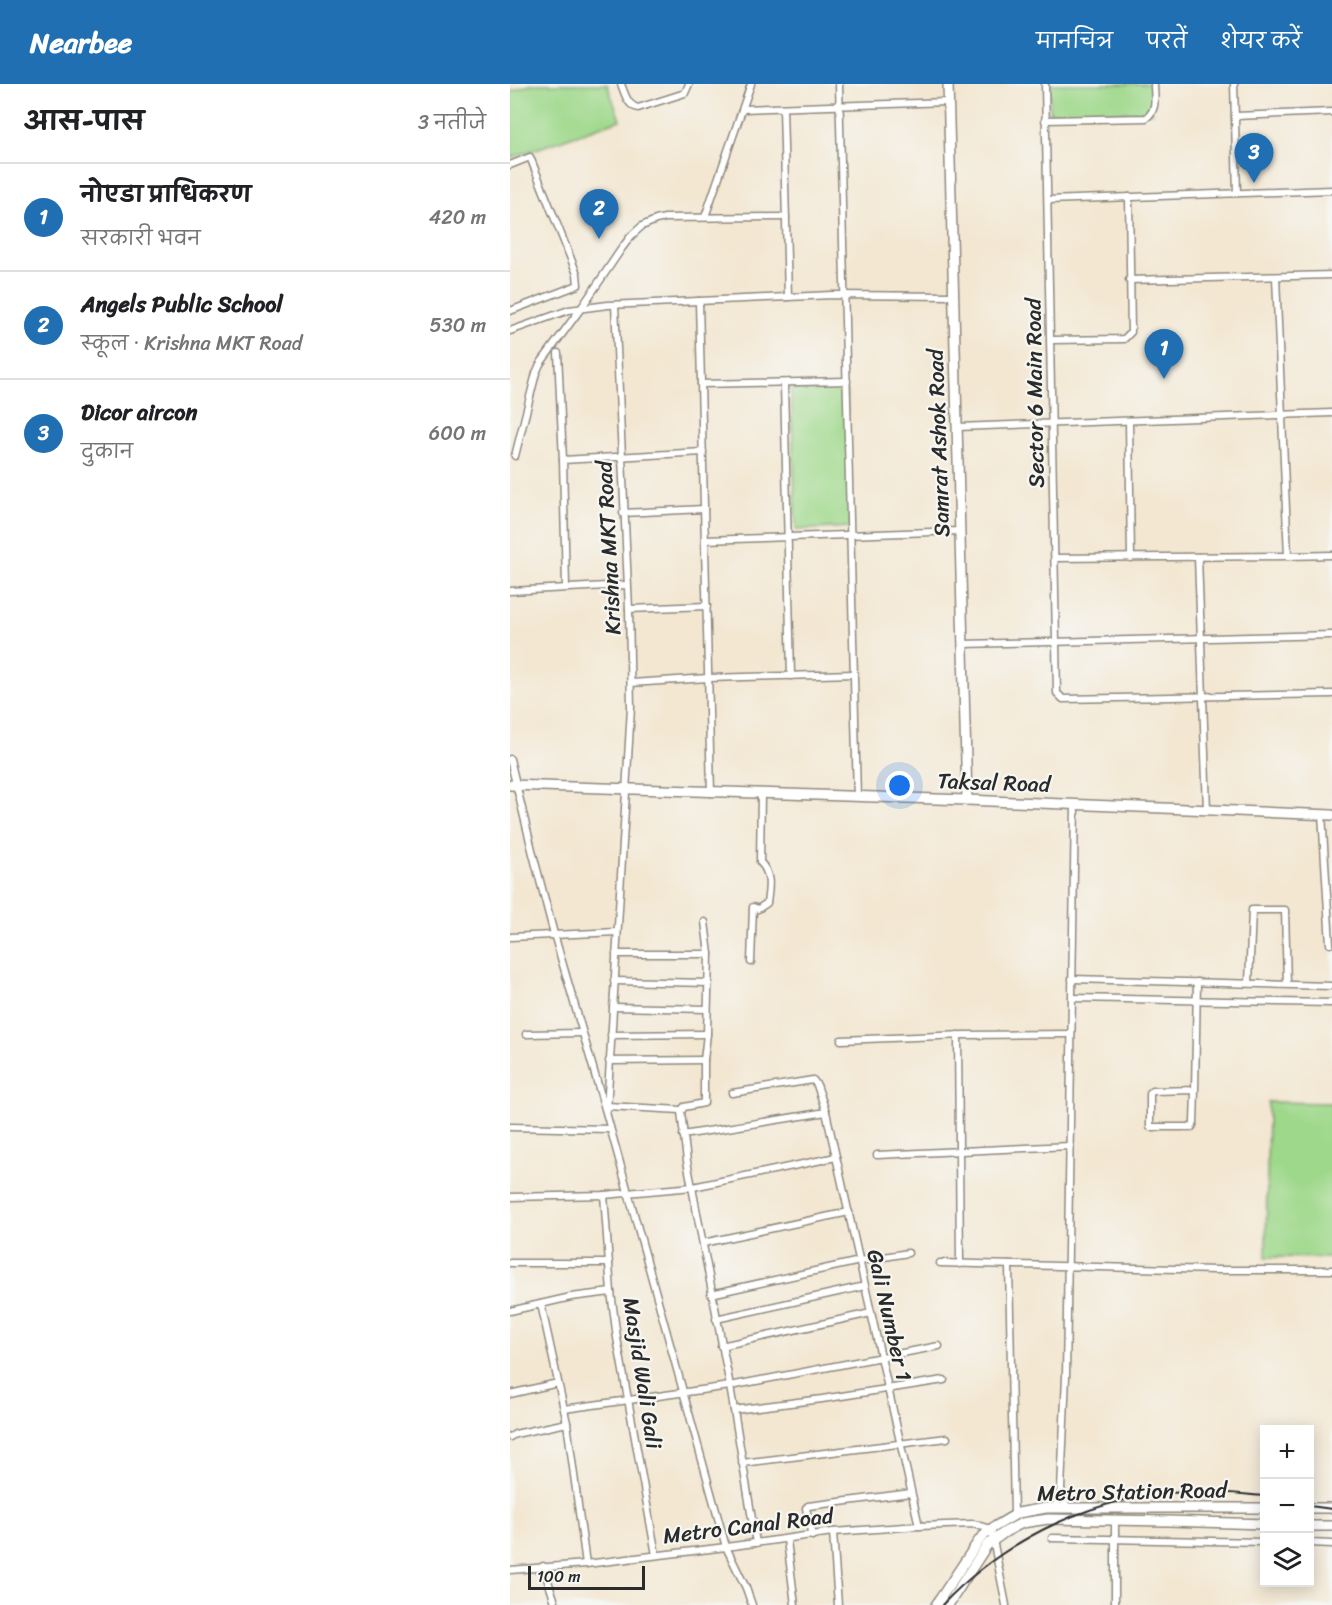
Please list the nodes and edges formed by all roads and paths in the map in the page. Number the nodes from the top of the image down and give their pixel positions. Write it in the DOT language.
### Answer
graph roads {
  1 [pos="621,84"];
  2 [pos="689,84"];
  3 [pos="752,84"];
  4 [pos="839,84"];
  5 [pos="948,84"];
  6 [pos="1045,84"];
  7 [pos="1154,84"];
  8 [pos="1234,84"];
  9 [pos="948,102"];
  10 [pos="840,105"];
  11 [pos="783,108"];
  12 [pos="743,109"];
  13 [pos="1332,112"];
  14 [pos="1235,116"];
  15 [pos="1045,120"];
  16 [pos="510,165"];
  17 [pos="1332,190"];
  18 [pos="1237,193"];
  19 [pos="1129,197"];
  20 [pos="1048,200"];
  21 [pos="705,217"];
  22 [pos="786,217"];
  23 [pos="1332,275"];
  24 [pos="1276,277"];
  25 [pos="1130,280"];
  26 [pos="845,295"];
  27 [pos="953,296"];
  28 [pos="788,297"];
  29 [pos="699,301"];
  30 [pos="615,304"];
  31 [pos="582,308"];
  32 [pos="510,311"];
  33 [pos="510,331"];
  34 [pos="1051,340"];
  35 [pos="558,353"];
  36 [pos="847,381"];
  37 [pos="784,383"];
  38 [pos="701,384"];
  39 [pos="1332,413"];
  40 [pos="1282,415"];
  41 [pos="1129,421"];
  42 [pos="1052,424"];
  43 [pos="957,427"];
  44 [pos="703,452"];
  45 [pos="515,456"];
  46 [pos="621,457"];
  47 [pos="563,460"];
  48 [pos="704,509"];
  49 [pos="623,513"];
  50 [pos="960,531"];
  51 [pos="851,535"];
  52 [pos="788,537"];
  53 [pos="705,540"];
  54 [pos="1332,555"];
  55 [pos="1288,556"];
  56 [pos="1198,557"];
  57 [pos="1055,558"];
  58 [pos="1131,558"];
  59 [pos="627,585"];
  60 [pos="566,587"];
  61 [pos="510,591"];
  62 [pos="707,606"];
  63 [pos="629,609"];
  64 [pos="1332,635"];
  65 [pos="1201,638"];
  66 [pos="1057,642"];
  67 [pos="963,644"];
  68 [pos="854,674"];
  69 [pos="791,676"];
  70 [pos="708,678"];
  71 [pos="631,683"];
  72 [pos="1332,694"];
  73 [pos="1203,696"];
  74 [pos="510,759"];
  75 [pos="514,785"];
  76 [pos="627,789"];
  77 [pos="711,793"];
  78 [pos="761,794"];
  79 [pos="857,797"];
  80 [pos="967,800"];
  81 [pos="1075,805"];
  82 [pos="1207,810"];
  83 [pos="1327,814"];
  84 [pos="705,922"];
  85 [pos="618,932"];
  86 [pos="554,934"];
  87 [pos="510,937"];
  88 [pos="1330,944"];
  89 [pos="616,954"];
  90 [pos="709,954"];
  91 [pos="751,962"];
  92 [pos="1072,979"];
  93 [pos="614,981"];
  94 [pos="1197,982"];
  95 [pos="709,983"];
  96 [pos="1249,983"];
  97 [pos="1287,984"];
  98 [pos="1332,986"];
  99 [pos="1072,998"];
  100 [pos="1196,999"];
  101 [pos="1332,1003"];
  102 [pos="613,1007"];
  103 [pos="707,1009"];
  104 [pos="582,1033"];
  105 [pos="526,1034"];
  106 [pos="707,1034"];
  107 [pos="1071,1034"];
  108 [pos="611,1035"];
  109 [pos="958,1035"];
  110 [pos="841,1040"];
  111 [pos="704,1060"];
  112 [pos="609,1061"];
  113 [pos="1194,1090"];
  114 [pos="732,1094"];
  115 [pos="607,1106"];
  116 [pos="681,1110"];
  117 [pos="826,1112"];
  118 [pos="607,1116"];
  119 [pos="510,1127"];
  120 [pos="609,1129"];
  121 [pos="683,1136"];
  122 [pos="1070,1146"];
  123 [pos="959,1151"];
  124 [pos="877,1155"];
  125 [pos="837,1157"];
  126 [pos="693,1187"];
  127 [pos="627,1192"];
  128 [pos="604,1195"];
  129 [pos="510,1197"];
  130 [pos="849,1212"];
  131 [pos="703,1244"];
  132 [pos="908,1252"];
  133 [pos="860,1262"];
  134 [pos="510,1263"];
  135 [pos="609,1263"];
  136 [pos="940,1263"];
  137 [pos="960,1264"];
  138 [pos="1009,1265"];
  139 [pos="1068,1265"];
  140 [pos="1332,1270"];
  141 [pos="865,1286"];
  142 [pos="611,1292"];
  143 [pos="711,1294"];
  144 [pos="541,1304"];
  145 [pos="510,1311"];
  146 [pos="871,1314"];
  147 [pos="716,1319"];
  148 [pos="721,1346"];
  149 [pos="939,1346"];
  150 [pos="881,1357"];
  151 [pos="944,1380"];
  152 [pos="558,1383"];
  153 [pos="730,1386"];
  154 [pos="888,1389"];
  155 [pos="683,1393"];
  156 [pos="510,1394"];
  157 [pos="629,1399"];
  158 [pos="564,1409"];
  159 [pos="734,1410"];
  160 [pos="567,1423"];
  161 [pos="510,1437"];
  162 [pos="947,1438"];
  163 [pos="900,1444"];
  164 [pos="742,1463"];
  165 [pos="1061,1489"];
  166 [pos="911,1493"];
  167 [pos="1055,1508"];
  168 [pos="1067,1508"];
  169 [pos="1260,1508"];
  170 [pos="1314,1508"];
  171 [pos="1332,1508"];
  172 [pos="1014,1515"];
  173 [pos="1115,1520"];
  174 [pos="1260,1524"];
  175 [pos="918,1526"];
  176 [pos="1314,1526"];
  177 [pos="1332,1526"];
  178 [pos="991,1528"];
  179 [pos="833,1532"];
  180 [pos="812,1536"];
  181 [pos="1052,1538"];
  182 [pos="993,1539"];
  183 [pos="1114,1539"];
  184 [pos="786,1540"];
  185 [pos="1260,1542"];
  186 [pos="756,1543"];
  187 [pos="1314,1543"];
  188 [pos="1332,1544"];
  189 [pos="726,1547"];
  190 [pos="656,1555"];
  191 [pos="586,1564"];
  192 [pos="543,1566"];
  193 [pos="510,1570"];
  194 [pos="556,1605"];
  195 [pos="752,1605"];
  196 [pos="795,1605"];
  197 [pos="838,1605"];
  198 [pos="936,1605"];
  199 [pos="948,1605"];
  200 [pos="1006,1605"];
  201 [pos="1115,1605"];
  1 -- 2 [label="street"];
  3 -- 12 [label="street"];
  4 -- 10 [label="street"];
  5 -- 9 [label="street, Samrat Ashok Road"];
  6 -- 15 [label="street, Sector 6 Main Road"];
  7 -- 15 [label="street"];
  8 -- 14 [label="street"];
  9 -- 10 [label="street"];
  9 -- 27 [label="street, Samrat Ashok Road"];
  10 -- 11 [label="street"];
  10 -- 26 [label="street"];
  11 -- 12 [label="street"];
  11 -- 22 [label="street"];
  12 -- 21 [label="street"];
  13 -- 14 [label="street"];
  14 -- 18 [label="street"];
  15 -- 20 [label="street, Sector 6 Main Road"];
  16 -- 32 [label="street"];
  17 -- 18 [label="street"];
  18 -- 19 [label="street"];
  19 -- 20 [label="street"];
  19 -- 25 [label="street"];
  20 -- 34 [label="street, Sector 6 Main Road"];
  21 -- 22 [label="street"];
  21 -- 31 [label="street"];
  22 -- 28 [label="street"];
  23 -- 24 [label="street"];
  24 -- 25 [label="street"];
  24 -- 40 [label="street"];
  25 -- 34 [label="street"];
  26 -- 27 [label="street"];
  26 -- 28 [label="street"];
  26 -- 36 [label="street"];
  27 -- 43 [label="street, Samrat Ashok Road"];
  28 -- 29 [label="street"];
  29 -- 30 [label="street"];
  29 -- 38 [label="street"];
  30 -- 31 [label="street"];
  30 -- 46 [label="street, Krishna MKT Road"];
  31 -- 33 [label="street"];
  31 -- 45 [label="street"];
  34 -- 42 [label="street, Sector 6 Main Road"];
  35 -- 47 [label="street"];
  36 -- 37 [label="street"];
  36 -- 51 [label="street"];
  37 -- 38 [label="street"];
  37 -- 52 [label="street"];
  38 -- 44 [label="street"];
  39 -- 40 [label="street"];
  40 -- 41 [label="street"];
  40 -- 55 [label="street"];
  41 -- 42 [label="street"];
  41 -- 58 [label="street"];
  42 -- 43 [label="street"];
  42 -- 57 [label="street, Sector 6 Main Road"];
  43 -- 50 [label="street, Samrat Ashok Road"];
  44 -- 46 [label="street"];
  44 -- 48 [label="street"];
  46 -- 47 [label="street"];
  46 -- 49 [label="street, Krishna MKT Road"];
  47 -- 60 [label="street"];
  48 -- 49 [label="street"];
  48 -- 53 [label="street"];
  49 -- 59 [label="street, Krishna MKT Road"];
  50 -- 51 [label="street"];
  50 -- 67 [label="street, Samrat Ashok Road"];
  51 -- 52 [label="street"];
  51 -- 68 [label="street"];
  52 -- 53 [label="street"];
  52 -- 69 [label="street"];
  53 -- 62 [label="street"];
  54 -- 55 [label="street"];
  55 -- 56 [label="street"];
  56 -- 58 [label="street"];
  56 -- 65 [label="street"];
  57 -- 58 [label="street"];
  57 -- 66 [label="street, Sector 6 Main Road"];
  59 -- 60 [label="street"];
  59 -- 63 [label="street, Krishna MKT Road"];
  60 -- 61 [label="street"];
  62 -- 63 [label="street"];
  62 -- 70 [label="street"];
  63 -- 71 [label="street, Krishna MKT Road"];
  64 -- 65 [label="street"];
  65 -- 66 [label="street"];
  65 -- 73 [label="street"];
  66 -- 67 [label="street"];
  66 -- 73 [label="street, Sector 6 Main Road"];
  67 -- 80 [label="street, Samrat Ashok Road"];
  68 -- 69 [label="street"];
  68 -- 79 [label="street"];
  69 -- 70 [label="street"];
  70 -- 71 [label="street"];
  70 -- 77 [label="street"];
  71 -- 76 [label="street, Krishna MKT Road"];
  72 -- 73 [label="street"];
  73 -- 82 [label="street"];
  74 -- 75 [label="street"];
  75 -- 76 [label="street, Taksal Road"];
  75 -- 86 [label="street"];
  76 -- 77 [label="street, Taksal Road"];
  76 -- 85 [label="street, Krishna MKT Road"];
  77 -- 78 [label="street, Taksal Road"];
  78 -- 79 [label="street, Taksal Road"];
  78 -- 91 [label="street"];
  79 -- 80 [label="street, Taksal Road"];
  80 -- 81 [label="street, Taksal Road"];
  81 -- 82 [label="street, Taksal Road"];
  81 -- 92 [label="street"];
  82 -- 83 [label="street, Taksal Road"];
  83 -- 88 [label="street"];
  84 -- 90 [label="street"];
  85 -- 86 [label="street"];
  85 -- 89 [label="street, Krishna MKT Road"];
  86 -- 87 [label="street"];
  86 -- 104 [label="street"];
  89 -- 90 [label="street"];
  89 -- 93 [label="street, Krishna MKT Road"];
  90 -- 95 [label="street"];
  92 -- 94 [label="street"];
  92 -- 99 [label="street"];
  93 -- 95 [label="street"];
  93 -- 102 [label="street, Krishna MKT Road"];
  94 -- 96 [label="street"];
  94 -- 100 [label="street"];
  95 -- 103 [label="street"];
  96 -- 97 [label="street"];
  96 -- 97 [label="street"];
  97 -- 98 [label="street"];
  99 -- 100 [label="street"];
  99 -- 107 [label="street"];
  100 -- 101 [label="street"];
  100 -- 113 [label="street"];
  102 -- 103 [label="street"];
  102 -- 108 [label="street, Krishna MKT Road"];
  103 -- 106 [label="street"];
  104 -- 105 [label="street"];
  104 -- 118 [label="street"];
  106 -- 108 [label="street"];
  106 -- 111 [label="street"];
  107 -- 109 [label="street"];
  107 -- 122 [label="street"];
  108 -- 112 [label="street, Krishna MKT Road"];
  109 -- 110 [label="street"];
  109 -- 123 [label="street"];
  111 -- 112 [label="street"];
  111 -- 116 [label="street"];
  112 -- 115 [label="street, Krishna MKT Road"];
  113 -- 113 [label="street"];
  114 -- 117 [label="street, Gali Number 1"];
  115 -- 116 [label="street"];
  115 -- 118 [label="street, Krishna MKT Road"];
  116 -- 121 [label="street"];
  117 -- 121 [label="street"];
  117 -- 125 [label="street, Gali Number 1"];
  118 -- 120 [label="street"];
  119 -- 120 [label="street"];
  120 -- 127 [label="street"];
  121 -- 126 [label="street"];
  122 -- 123 [label="street"];
  122 -- 139 [label="street"];
  123 -- 124 [label="street"];
  123 -- 137 [label="street"];
  125 -- 126 [label="street"];
  125 -- 130 [label="street, Gali Number 1"];
  126 -- 127 [label="street"];
  126 -- 131 [label="street"];
  127 -- 128 [label="street"];
  127 -- 155 [label="street"];
  128 -- 129 [label="street"];
  128 -- 135 [label="street, Masjid Wali Gali"];
  130 -- 131 [label="street"];
  130 -- 133 [label="street, Gali Number 1"];
  131 -- 143 [label="street"];
  132 -- 133 [label="street"];
  133 -- 141 [label="street, Gali Number 1"];
  133 -- 143 [label="street"];
  134 -- 135 [label="street"];
  135 -- 142 [label="street, Masjid Wali Gali"];
  136 -- 137 [label="street"];
  137 -- 138 [label="street"];
  138 -- 139 [label="street"];
  138 -- 172 [label="street"];
  139 -- 140 [label="street"];
  139 -- 165 [label="street"];
  141 -- 146 [label="street, Gali Number 1"];
  141 -- 147 [label="street"];
  142 -- 144 [label="street"];
  142 -- 157 [label="street, Masjid Wali Gali"];
  143 -- 147 [label="street"];
  144 -- 145 [label="street"];
  144 -- 152 [label="street"];
  146 -- 148 [label="street"];
  146 -- 150 [label="street, Gali Number 1"];
  147 -- 148 [label="street"];
  148 -- 153 [label="street"];
  149 -- 150 [label="street"];
  150 -- 153 [label="street"];
  150 -- 154 [label="street, Gali Number 1"];
  151 -- 154 [label="street"];
  152 -- 156 [label="street"];
  152 -- 158 [label="street"];
  153 -- 155 [label="street"];
  153 -- 159 [label="street"];
  154 -- 159 [label="street"];
  154 -- 163 [label="street, Gali Number 1"];
  155 -- 157 [label="street"];
  155 -- 189 [label="street"];
  157 -- 158 [label="street"];
  157 -- 190 [label="street, Masjid Wali Gali"];
  158 -- 160 [label="street"];
  159 -- 164 [label="street"];
  160 -- 161 [label="street"];
  160 -- 191 [label="street"];
  162 -- 163 [label="street"];
  163 -- 164 [label="street"];
  163 -- 166 [label="street, Gali Number 1"];
  164 -- 186 [label="street"];
  165 -- 167 [label="street"];
  165 -- 168 [label="street"];
  166 -- 175 [label="street, Gali Number 1"];
  166 -- 180 [label="street"];
  167 -- 168 [label="street, Metro Station Road"];
  167 -- 172 [label="street, Metro Station Road"];
  168 -- 169 [label="street, Metro Station Road"];
  170 -- 171 [label="street"];
  172 -- 178 [label="street, Metro Station Road"];
  173 -- 174 [label="street, Metro Station Road"];
  173 -- 182 [label="street, Metro Station Road"];
  173 -- 183 [label="street"];
  175 -- 178 [label="street, Metro Canal Road"];
  175 -- 179 [label="street, Metro Canal Road"];
  176 -- 177 [label="street"];
  178 -- 182 [label="street"];
  178 -- 198 [label="street, Metro Station Road"];
  179 -- 180 [label="street, Metro Canal Road"];
  179 -- 197 [label="street"];
  180 -- 184 [label="street, Metro Canal Road"];
  181 -- 183 [label="street"];
  182 -- 199 [label="street, Metro Station Road"];
  182 -- 200 [label="street"];
  183 -- 185 [label="street"];
  183 -- 201 [label="street"];
  184 -- 186 [label="street, Metro Canal Road"];
  184 -- 196 [label="street"];
  186 -- 189 [label="street, Metro Canal Road"];
  187 -- 188 [label="street"];
  189 -- 190 [label="street, Metro Canal Road"];
  189 -- 195 [label="street"];
  190 -- 191 [label="street, Metro Canal Road"];
  191 -- 192 [label="street, Metro Canal Road"];
  192 -- 193 [label="street, Metro Canal Road"];
  192 -- 194 [label="street"];
}
